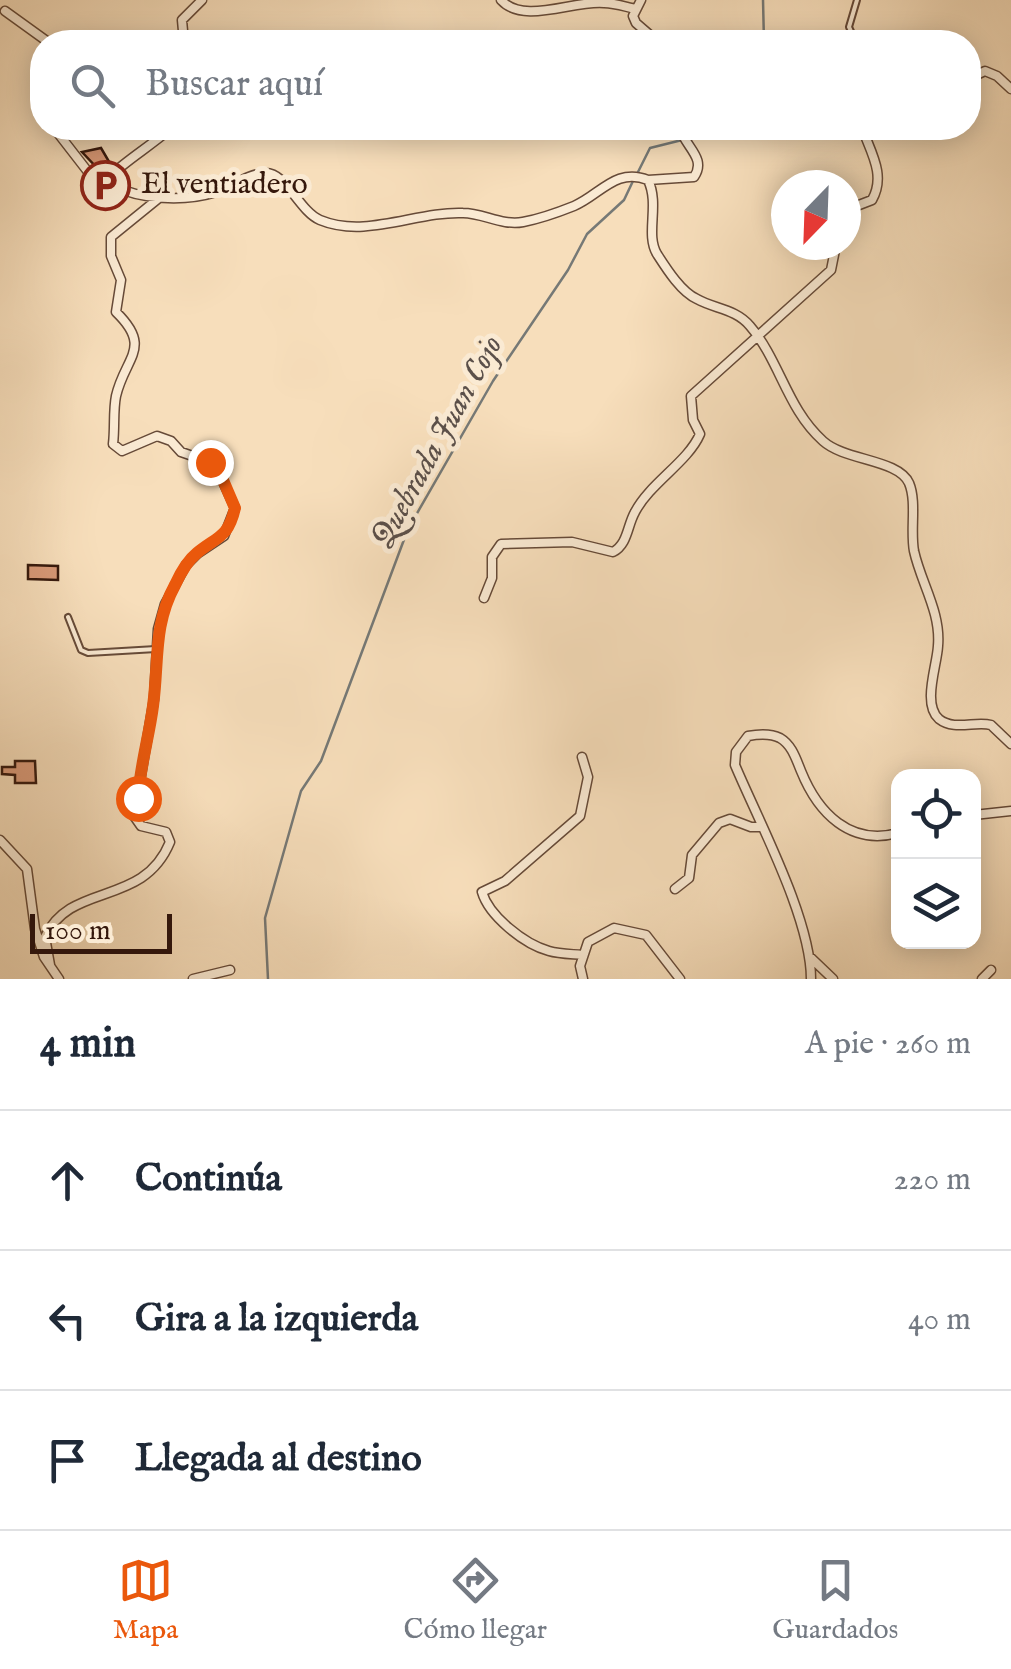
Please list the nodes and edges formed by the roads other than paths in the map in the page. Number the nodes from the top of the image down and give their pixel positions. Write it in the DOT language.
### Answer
graph roads {
  1 [pos="202,0"];
  2 [pos="501,0"];
  3 [pos="641,0"];
  4 [pos="857,0"];
  5 [pos="636,10"];
  6 [pos="5,11"];
  7 [pos="31,30"];
  8 [pos="183,30"];
  9 [pos="644,30"];
  10 [pos="851,30"];
  11 [pos="981,74"];
  12 [pos="1011,75"];
  13 [pos="997,76"];
  14 [pos="1011,90"];
  15 [pos="63,140"];
  16 [pos="157,140"];
  17 [pos="687,140"];
  18 [pos="866,140"];
  19 [pos="648,180"];
  20 [pos="110,182"];
  21 [pos="159,198"];
  22 [pos="861,204"];
  23 [pos="833,260"];
  24 [pos="756,336"];
  25 [pos="484,598"];
  26 [pos="68,617"];
  27 [pos="157,649"];
  28 [pos="1011,744"];
  29 [pos="582,758"];
  30 [pos="1011,811"];
  31 [pos="981,815"];
  32 [pos="761,827"];
  33 [pos="891,833"];
  34 [pos="0,840"];
  35 [pos="675,889"];
  36 [pos="582,956"];
  37 [pos="810,958"];
  38 [pos="50,965"];
  39 [pos="230,970"];
  40 [pos="990,970"];
  41 [pos="59,979"];
  42 [pos="194,979"];
  43 [pos="583,979"];
  44 [pos="680,979"];
  45 [pos="811,979"];
  46 [pos="833,979"];
  47 [pos="982,979"];
  1 -- 8 [label="street"];
  2 -- 5 [label="street"];
  3 -- 5 [label="street"];
  4 -- 10 [label="lane"];
  5 -- 9 [label="street"];
  6 -- 7 [label="street"];
  11 -- 13 [label="street"];
  12 -- 13 [label="lane"];
  13 -- 14 [label="street"];
  15 -- 20 [label="street"];
  16 -- 20 [label="street"];
  17 -- 19 [label="street"];
  18 -- 22 [label="street"];
  19 -- 21 [label="street"];
  19 -- 24 [label="street"];
  20 -- 21 [label="street"];
  21 -- 27 [label="street"];
  23 -- 24 [label="street"];
  24 -- 25 [label="street"];
  24 -- 28 [label="street"];
  26 -- 27 [label="lane"];
  27 -- 38 [label="street"];
  29 -- 36 [label="street"];
  30 -- 31 [label="street"];
  32 -- 33 [label="street"];
  32 -- 35 [label="street"];
  32 -- 37 [label="street"];
  34 -- 38 [label="street"];
  36 -- 43 [label="street"];
  36 -- 44 [label="street"];
  37 -- 45 [label="street"];
  37 -- 46 [label="street"];
  38 -- 41 [label="street"];
  39 -- 42 [label="street"];
  40 -- 47 [label="street"];
}
